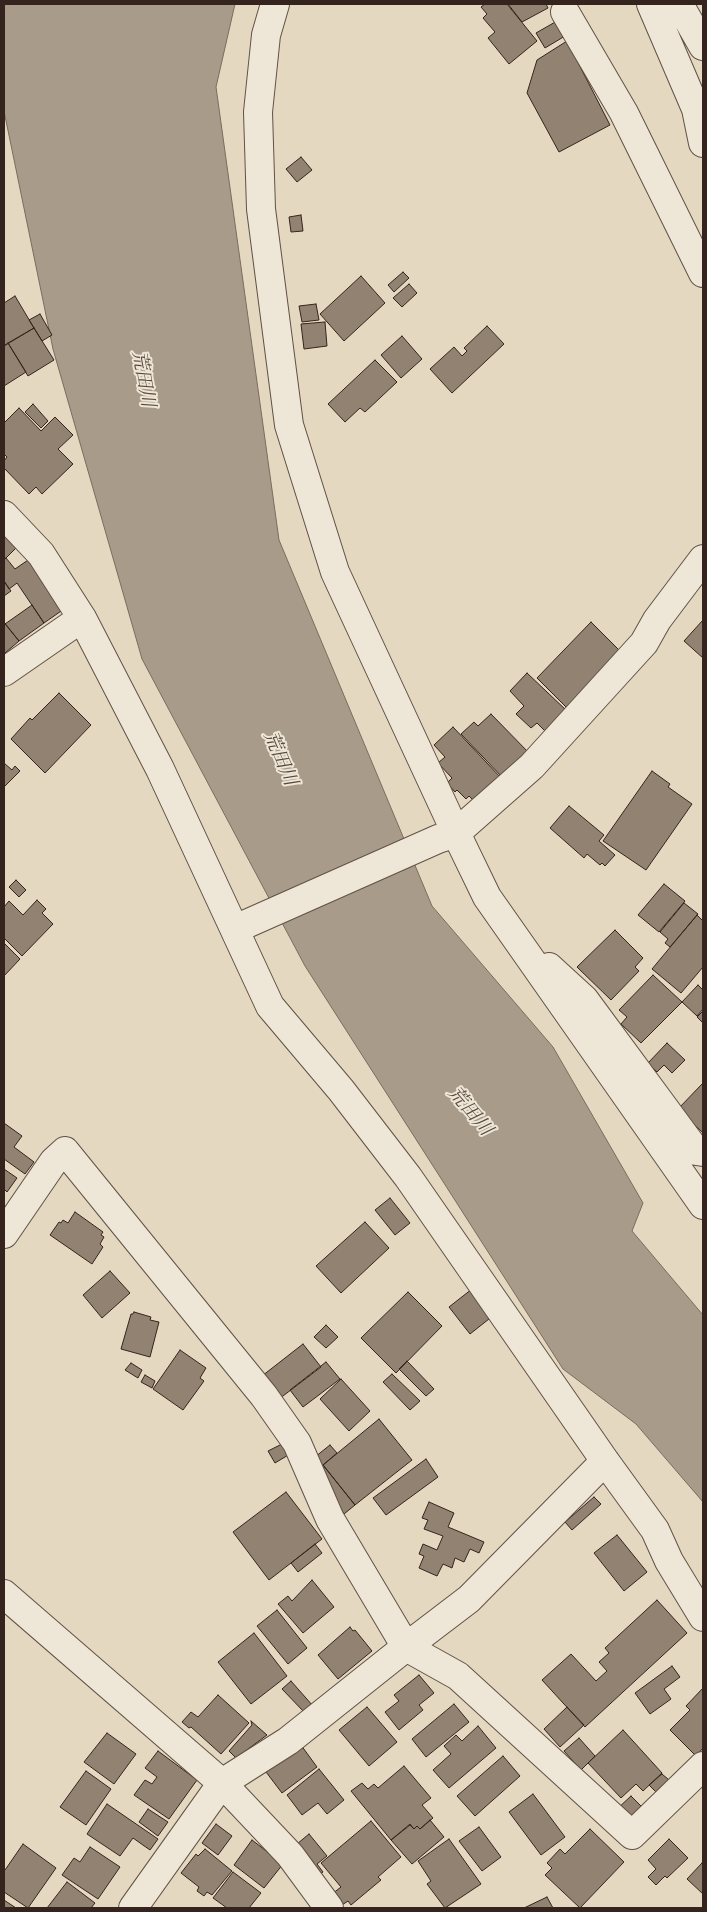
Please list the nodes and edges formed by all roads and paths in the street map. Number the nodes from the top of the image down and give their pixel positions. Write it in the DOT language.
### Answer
graph roads {
  1 [pos="275,4"];
  2 [pos="651,4"];
  3 [pos="679,4"];
  4 [pos="565,12"];
  5 [pos="703,46"];
  6 [pos="703,143"];
  7 [pos="703,272"];
  8 [pos="4,515"];
  9 [pos="703,559"];
  10 [pos="82,618"];
  11 [pos="4,672"];
  12 [pos="447,836"];
  13 [pos="242,925"];
  14 [pos="531,961"];
  15 [pos="703,1152"];
  16 [pos="703,1205"];
  17 [pos="4,1234"];
  18 [pos="605,1461"];
  19 [pos="4,1594"];
  20 [pos="703,1617"];
  21 [pos="406,1647"];
  22 [pos="703,1766"];
  23 [pos="222,1783"];
  24 [pos="133,1908"];
  25 [pos="329,1908"];
  1 -- 12 [label="street"];
  2 -- 6 [label="street"];
  3 -- 5 [label="street"];
  4 -- 7 [label="street"];
  8 -- 10 [label="street"];
  9 -- 12 [label="street"];
  10 -- 11 [label="street"];
  10 -- 13 [label="street"];
  12 -- 13 [label="street"];
  12 -- 14 [label="street"];
  13 -- 18 [label="street"];
  14 -- 15 [label="street"];
  14 -- 16 [label="street"];
  17 -- 21 [label="street"];
  18 -- 20 [label="street"];
  18 -- 21 [label="street"];
  19 -- 23 [label="street"];
  21 -- 22 [label="street"];
  21 -- 23 [label="street"];
  23 -- 24 [label="street"];
  23 -- 25 [label="street"];
}
